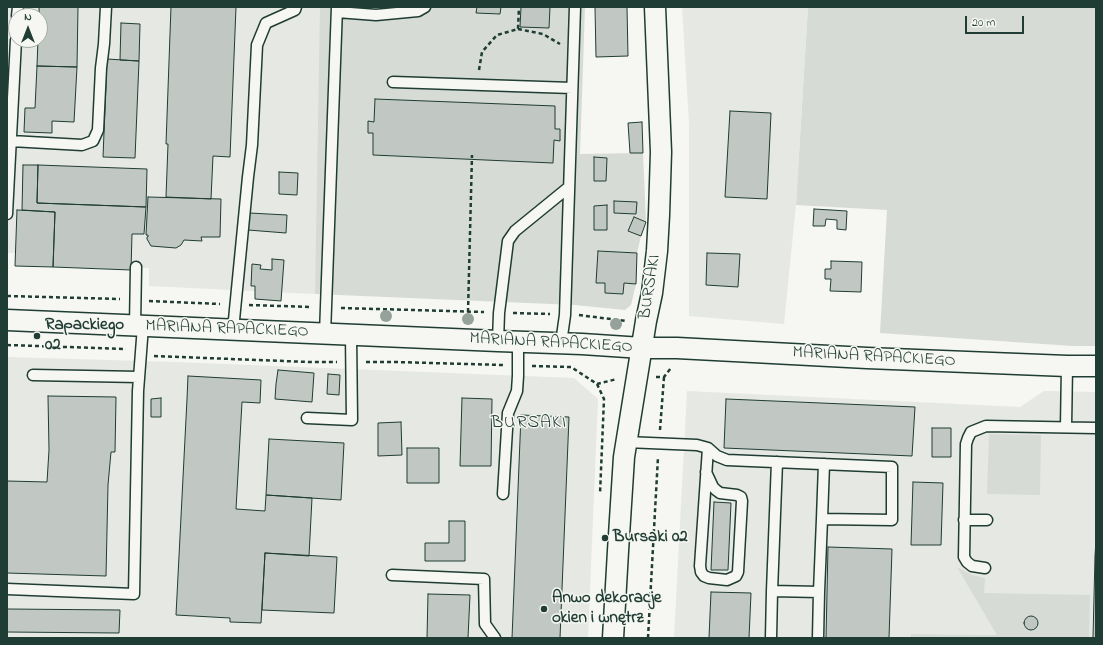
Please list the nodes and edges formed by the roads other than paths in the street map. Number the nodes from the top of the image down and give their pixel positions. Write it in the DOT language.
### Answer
graph roads {
  1 [pos="106,7"];
  2 [pos="296,7"];
  3 [pos="425,7"];
  4 [pos="575,7"];
  5 [pos="655,7"];
  6 [pos="337,9"];
  7 [pos="16,48"];
  8 [pos="392,82"];
  9 [pos="572,88"];
  10 [pos="11,141"];
  11 [pos="569,187"];
  12 [pos="7,214"];
  13 [pos="136,267"];
  14 [pos="7,320"];
  15 [pos="139,326"];
  16 [pos="233,330"];
  17 [pos="325,334"];
  18 [pos="351,335"];
  19 [pos="498,341"];
  20 [pos="518,342"];
  21 [pos="561,343"];
  22 [pos="642,348"];
  23 [pos="1067,366"];
  24 [pos="1095,366"];
  25 [pos="33,375"];
  26 [pos="139,377"];
  27 [pos="307,418"];
  28 [pos="1066,427"];
  29 [pos="1096,428"];
  30 [pos="626,442"];
  31 [pos="708,448"];
  32 [pos="777,462"];
  33 [pos="824,464"];
  34 [pos="706,472"];
  35 [pos="503,494"];
  36 [pos="822,519"];
  37 [pos="964,520"];
  38 [pos="986,520"];
  39 [pos="985,568"];
  40 [pos="392,575"];
  41 [pos="7,589"];
  42 [pos="772,591"];
  43 [pos="820,592"];
  44 [pos="495,638"];
  45 [pos="613,638"];
  46 [pos="771,638"];
  47 [pos="818,638"];
  1 -- 10 [label="lane"];
  2 -- 16 [label="lane"];
  3 -- 6 [label="lane"];
  4 -- 9 [label="lane"];
  5 -- 22 [label="street, BURSAKI"];
  6 -- 17 [label="lane"];
  7 -- 10 [label="lane"];
  8 -- 9 [label="lane"];
  9 -- 11 [label="lane"];
  10 -- 12 [label="lane"];
  11 -- 19 [label="lane"];
  11 -- 21 [label="lane"];
  13 -- 15 [label="lane"];
  14 -- 15 [label="street, MARIANA RAPACKIEGO"];
  15 -- 16 [label="street, MARIANA RAPACKIEGO"];
  15 -- 26 [label="lane"];
  16 -- 17 [label="street, MARIANA RAPACKIEGO"];
  17 -- 18 [label="street, MARIANA RAPACKIEGO"];
  18 -- 19 [label="street, MARIANA RAPACKIEGO"];
  18 -- 27 [label="lane"];
  19 -- 20 [label="street, MARIANA RAPACKIEGO"];
  20 -- 21 [label="street, MARIANA RAPACKIEGO"];
  20 -- 35 [label="lane"];
  21 -- 22 [label="street, MARIANA RAPACKIEGO"];
  22 -- 23 [label="street, MARIANA RAPACKIEGO"];
  22 -- 30 [label="street, BURSAKI"];
  23 -- 24 [label="street, MARIANA RAPACKIEGO"];
  23 -- 28 [label="lane"];
  25 -- 26 [label="lane"];
  26 -- 41 [label="lane"];
  28 -- 29 [label="lane"];
  28 -- 37 [label="lane"];
  30 -- 31 [label="lane"];
  30 -- 45 [label="street, BURSAKI"];
  31 -- 32 [label="lane"];
  31 -- 34 [label="lane"];
  32 -- 33 [label="lane"];
  32 -- 42 [label="lane"];
  33 -- 36 [label="lane"];
  33 -- 36 [label="lane"];
  34 -- 34 [label="lane"];
  36 -- 43 [label="lane"];
  37 -- 38 [label="lane"];
  37 -- 39 [label="lane"];
  40 -- 44 [label="lane"];
  42 -- 43 [label="lane"];
  42 -- 46 [label="lane"];
  43 -- 47 [label="lane"];
}
